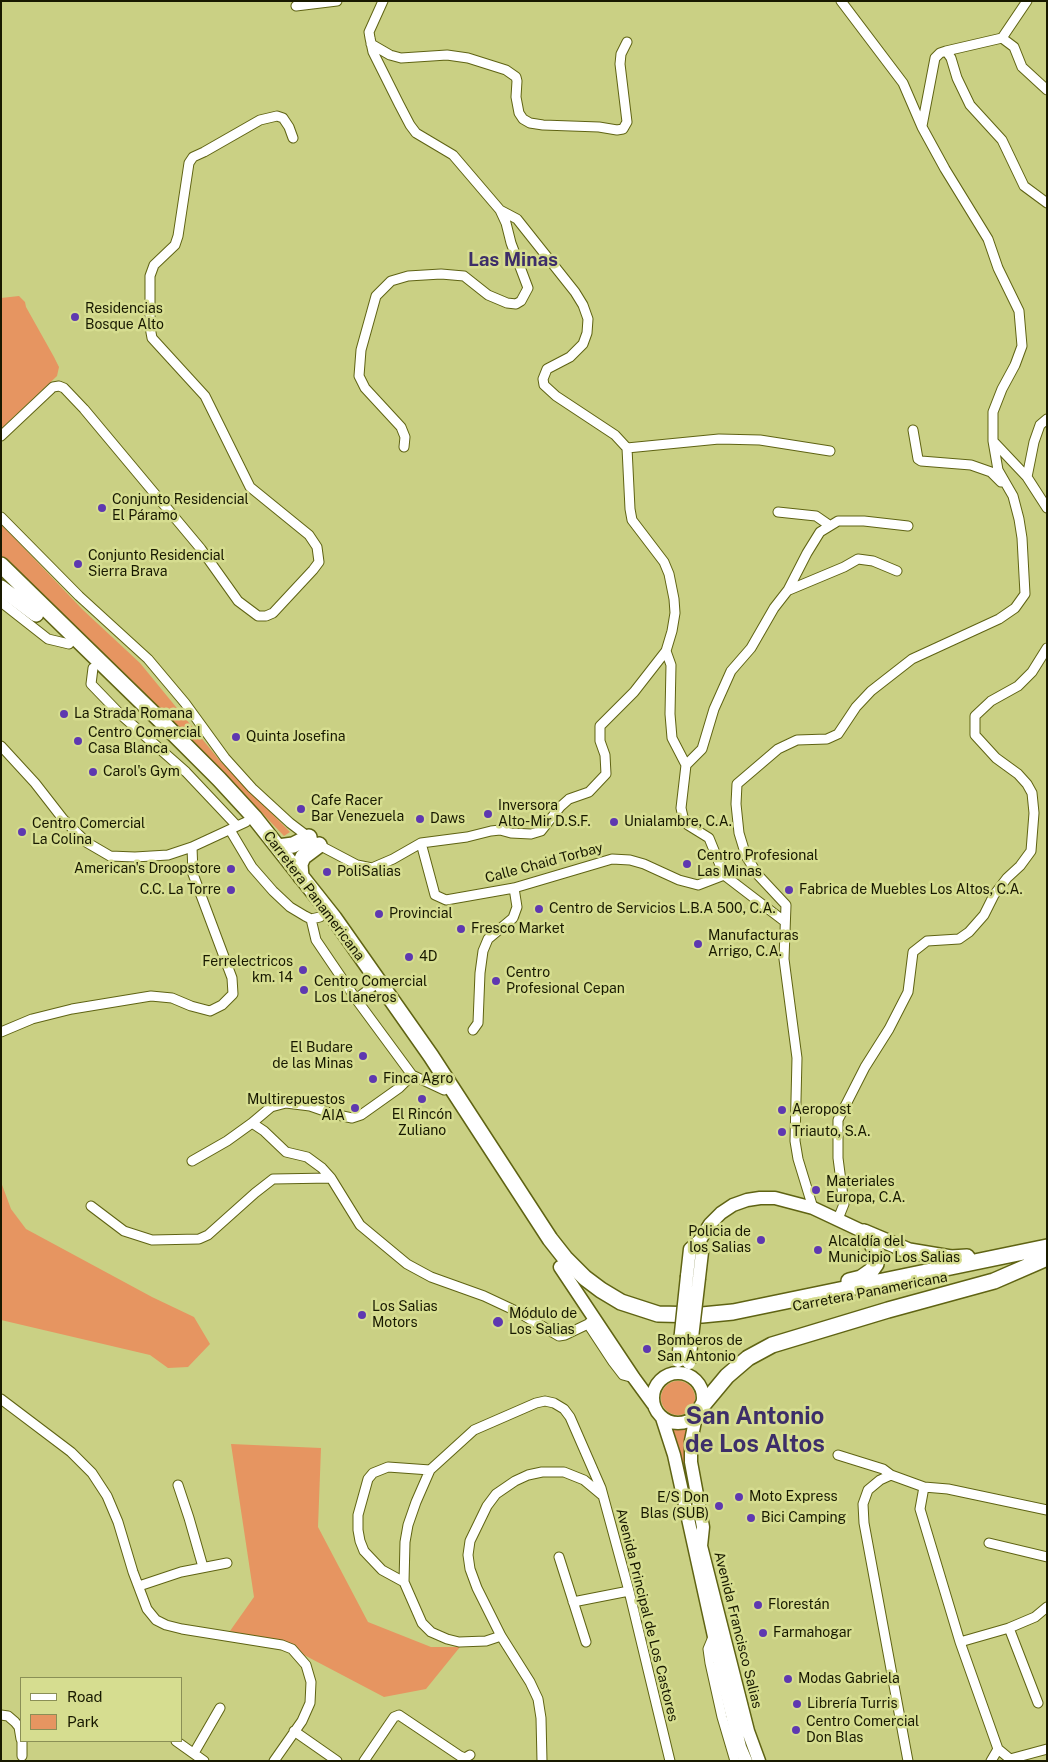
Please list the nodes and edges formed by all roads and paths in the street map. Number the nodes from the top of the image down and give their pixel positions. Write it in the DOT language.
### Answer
graph roads {
  1 [pos="337,1"];
  2 [pos="383,1"];
  3 [pos="841,1"];
  4 [pos="1027,1"];
  5 [pos="296,6"];
  6 [pos="1002,38"];
  7 [pos="627,42"];
  8 [pos="371,44"];
  9 [pos="946,51"];
  10 [pos="1047,90"];
  11 [pos="922,127"];
  12 [pos="294,138"];
  13 [pos="1047,204"];
  14 [pos="500,210"];
  15 [pos="1047,419"];
  16 [pos="913,430"];
  17 [pos="1,436"];
  18 [pos="993,441"];
  19 [pos="404,447"];
  20 [pos="627,448"];
  21 [pos="830,452"];
  22 [pos="1027,477"];
  23 [pos="1013,496"];
  24 [pos="1047,508"];
  25 [pos="778,512"];
  26 [pos="1,517"];
  27 [pos="829,525"];
  28 [pos="908,526"];
  29 [pos="1,565"];
  30 [pos="897,571"];
  31 [pos="2,589"];
  32 [pos="788,590"];
  33 [pos="69,644"];
  34 [pos="1047,648"];
  35 [pos="666,651"];
  36 [pos="1,746"];
  37 [pos="686,765"];
  38 [pos="238,826"];
  39 [pos="314,841"];
  40 [pos="421,843"];
  41 [pos="278,847"];
  42 [pos="192,848"];
  43 [pos="724,875"];
  44 [pos="301,877"];
  45 [pos="514,888"];
  46 [pos="316,918"];
  47 [pos="784,921"];
  48 [pos="372,987"];
  49 [pos="356,999"];
  50 [pos="473,1030"];
  51 [pos="1,1032"];
  52 [pos="412,1075"];
  53 [pos="444,1090"];
  54 [pos="252,1123"];
  55 [pos="192,1161"];
  56 [pos="331,1178"];
  57 [pos="91,1206"];
  58 [pos="813,1208"];
  59 [pos="838,1219"];
  60 [pos="864,1232"];
  61 [pos="1047,1246"];
  62 [pos="1018,1253"];
  63 [pos="1047,1258"];
  64 [pos="560,1267"];
  65 [pos="814,1295"];
  66 [pos="591,1321"];
  67 [pos="680,1365"];
  68 [pos="634,1378"];
  69 [pos="662,1378"];
  70 [pos="1,1399"];
  71 [pos="653,1404"];
  72 [pos="699,1411"];
  73 [pos="662,1418"];
  74 [pos="838,1455"];
  75 [pos="430,1470"];
  76 [pos="891,1475"];
  77 [pos="178,1485"];
  78 [pos="924,1487"];
  79 [pos="603,1495"];
  80 [pos="1047,1510"];
  81 [pos="988,1543"];
  82 [pos="559,1557"];
  83 [pos="1047,1557"];
  84 [pos="227,1563"];
  85 [pos="203,1567"];
  86 [pos="404,1582"];
  87 [pos="139,1586"];
  88 [pos="629,1590"];
  89 [pos="573,1602"];
  90 [pos="1047,1607"];
  91 [pos="1010,1628"];
  92 [pos="501,1636"];
  93 [pos="713,1637"];
  94 [pos="586,1642"];
  95 [pos="960,1642"];
  96 [pos="1038,1703"];
  97 [pos="220,1708"];
  98 [pos="1,1715"];
  99 [pos="294,1731"];
  100 [pos="20,1734"];
  101 [pos="21,1742"];
  102 [pos="178,1742"];
  103 [pos="998,1749"];
  104 [pos="1047,1749"];
  105 [pos="194,1753"];
  106 [pos="470,1755"];
  107 [pos="22,1756"];
  108 [pos="204,1761"];
  109 [pos="274,1761"];
  110 [pos="337,1761"];
  111 [pos="364,1761"];
  112 [pos="542,1761"];
  113 [pos="670,1761"];
  114 [pos="735,1761"];
  115 [pos="746,1761"];
  116 [pos="759,1761"];
  117 [pos="908,1761"];
  118 [pos="991,1761"];
  1 -- 5 [label="street"];
  2 -- 8 [label="street"];
  3 -- 11 [label="street"];
  4 -- 6 [label="street"];
  6 -- 9 [label="street"];
  6 -- 10 [label="street"];
  7 -- 8 [label="street"];
  8 -- 14 [label="street"];
  9 -- 11 [label="street"];
  9 -- 13 [label="street"];
  11 -- 18 [label="street"];
  12 -- 17 [label="street"];
  14 -- 19 [label="street"];
  14 -- 20 [label="street"];
  15 -- 22 [label="street"];
  16 -- 23 [label="street"];
  18 -- 22 [label="street"];
  18 -- 23 [label="street"];
  20 -- 21 [label="street"];
  20 -- 35 [label="street"];
  22 -- 24 [label="street"];
  23 -- 47 [label="street"];
  25 -- 27 [label="street"];
  26 -- 39 [label="street"];
  27 -- 28 [label="street"];
  27 -- 32 [label="street"];
  29 -- 41 [label="main road, Carretera Panamericana"];
  30 -- 32 [label="street"];
  31 -- 33 [label="main road, Carretera Panamericana"];
  31 -- 33 [label="street"];
  32 -- 37 [label="street"];
  33 -- 38 [label="main road, Carretera Panamericana"];
  34 -- 59 [label="street"];
  35 -- 37 [label="street"];
  35 -- 40 [label="street"];
  36 -- 42 [label="street"];
  37 -- 43 [label="street"];
  38 -- 42 [label="street"];
  38 -- 46 [label="main road, Carretera Panamericana"];
  38 -- 46 [label="street"];
  39 -- 40 [label="street"];
  39 -- 41 [label="main road"];
  39 -- 44 [label="main road"];
  40 -- 45 [label="street, Calle Chaid Torbay"];
  41 -- 44 [label="main road, Carretera Panamericana"];
  42 -- 51 [label="street"];
  43 -- 45 [label="street, Calle Chaid Torbay"];
  43 -- 47 [label="street"];
  44 -- 65 [label="main road, Carretera Panamericana"];
  45 -- 50 [label="street"];
  46 -- 48 [label="main road, Carretera Panamericana"];
  46 -- 49 [label="street"];
  47 -- 58 [label="street"];
  48 -- 49 [label="street"];
  48 -- 53 [label="main road, Carretera Panamericana"];
  49 -- 52 [label="street"];
  52 -- 53 [label="street"];
  52 -- 54 [label="street"];
  53 -- 64 [label="main road, Carretera Panamericana"];
  54 -- 55 [label="street"];
  54 -- 56 [label="street"];
  56 -- 57 [label="street"];
  56 -- 66 [label="street"];
  58 -- 59 [label="street"];
  58 -- 67 [label="street, bridge"];
  59 -- 60 [label="street"];
  60 -- 62 [label="main road"];
  60 -- 65 [label="main road"];
  61 -- 62 [label="main road, Carretera Panamericana"];
  62 -- 65 [label="main road, Carretera Panamericana"];
  63 -- 64 [label="main road, Carretera Panamericana"];
  63 -- 72 [label="main road"];
  64 -- 66 [label="street"];
  66 -- 68 [label="street"];
  67 -- 69 [label="street"];
  67 -- 72 [label="street"];
  68 -- 69 [label="street"];
  68 -- 71 [label="street"];
  69 -- 71 [label="street"];
  70 -- 87 [label="street"];
  71 -- 73 [label="street"];
  72 -- 73 [label="street"];
  72 -- 116 [label="street, Avenida Francisco Salias"];
  73 -- 93 [label="street, Avenida Francisco Salias"];
  74 -- 76 [label="street"];
  75 -- 79 [label="street"];
  75 -- 86 [label="street"];
  75 -- 86 [label="street"];
  76 -- 78 [label="street"];
  76 -- 117 [label="street"];
  77 -- 85 [label="street"];
  78 -- 80 [label="street"];
  78 -- 95 [label="street"];
  79 -- 88 [label="street, Avenida Principal de Los Castores"];
  79 -- 92 [label="street, Avenida Principal de Los Castores"];
  81 -- 83 [label="street"];
  82 -- 89 [label="street"];
  84 -- 85 [label="street"];
  85 -- 87 [label="street"];
  86 -- 92 [label="street"];
  87 -- 99 [label="street"];
  88 -- 89 [label="street"];
  88 -- 113 [label="street, Avenida Principal de Los Castores"];
  89 -- 94 [label="street"];
  90 -- 91 [label="street"];
  91 -- 95 [label="street"];
  91 -- 96 [label="street"];
  92 -- 112 [label="street, Avenida Principal de Los Castores"];
  93 -- 114 [label="street"];
  93 -- 115 [label="street, Avenida Francisco Salias"];
  95 -- 103 [label="street"];
  97 -- 105 [label="street"];
  98 -- 100 [label="street"];
  99 -- 109 [label="street"];
  99 -- 110 [label="street"];
  101 -- 107 [label="street"];
  102 -- 105 [label="street"];
  103 -- 104 [label="street"];
  103 -- 118 [label="street"];
  105 -- 108 [label="street"];
  106 -- 111 [label="street"];
}
